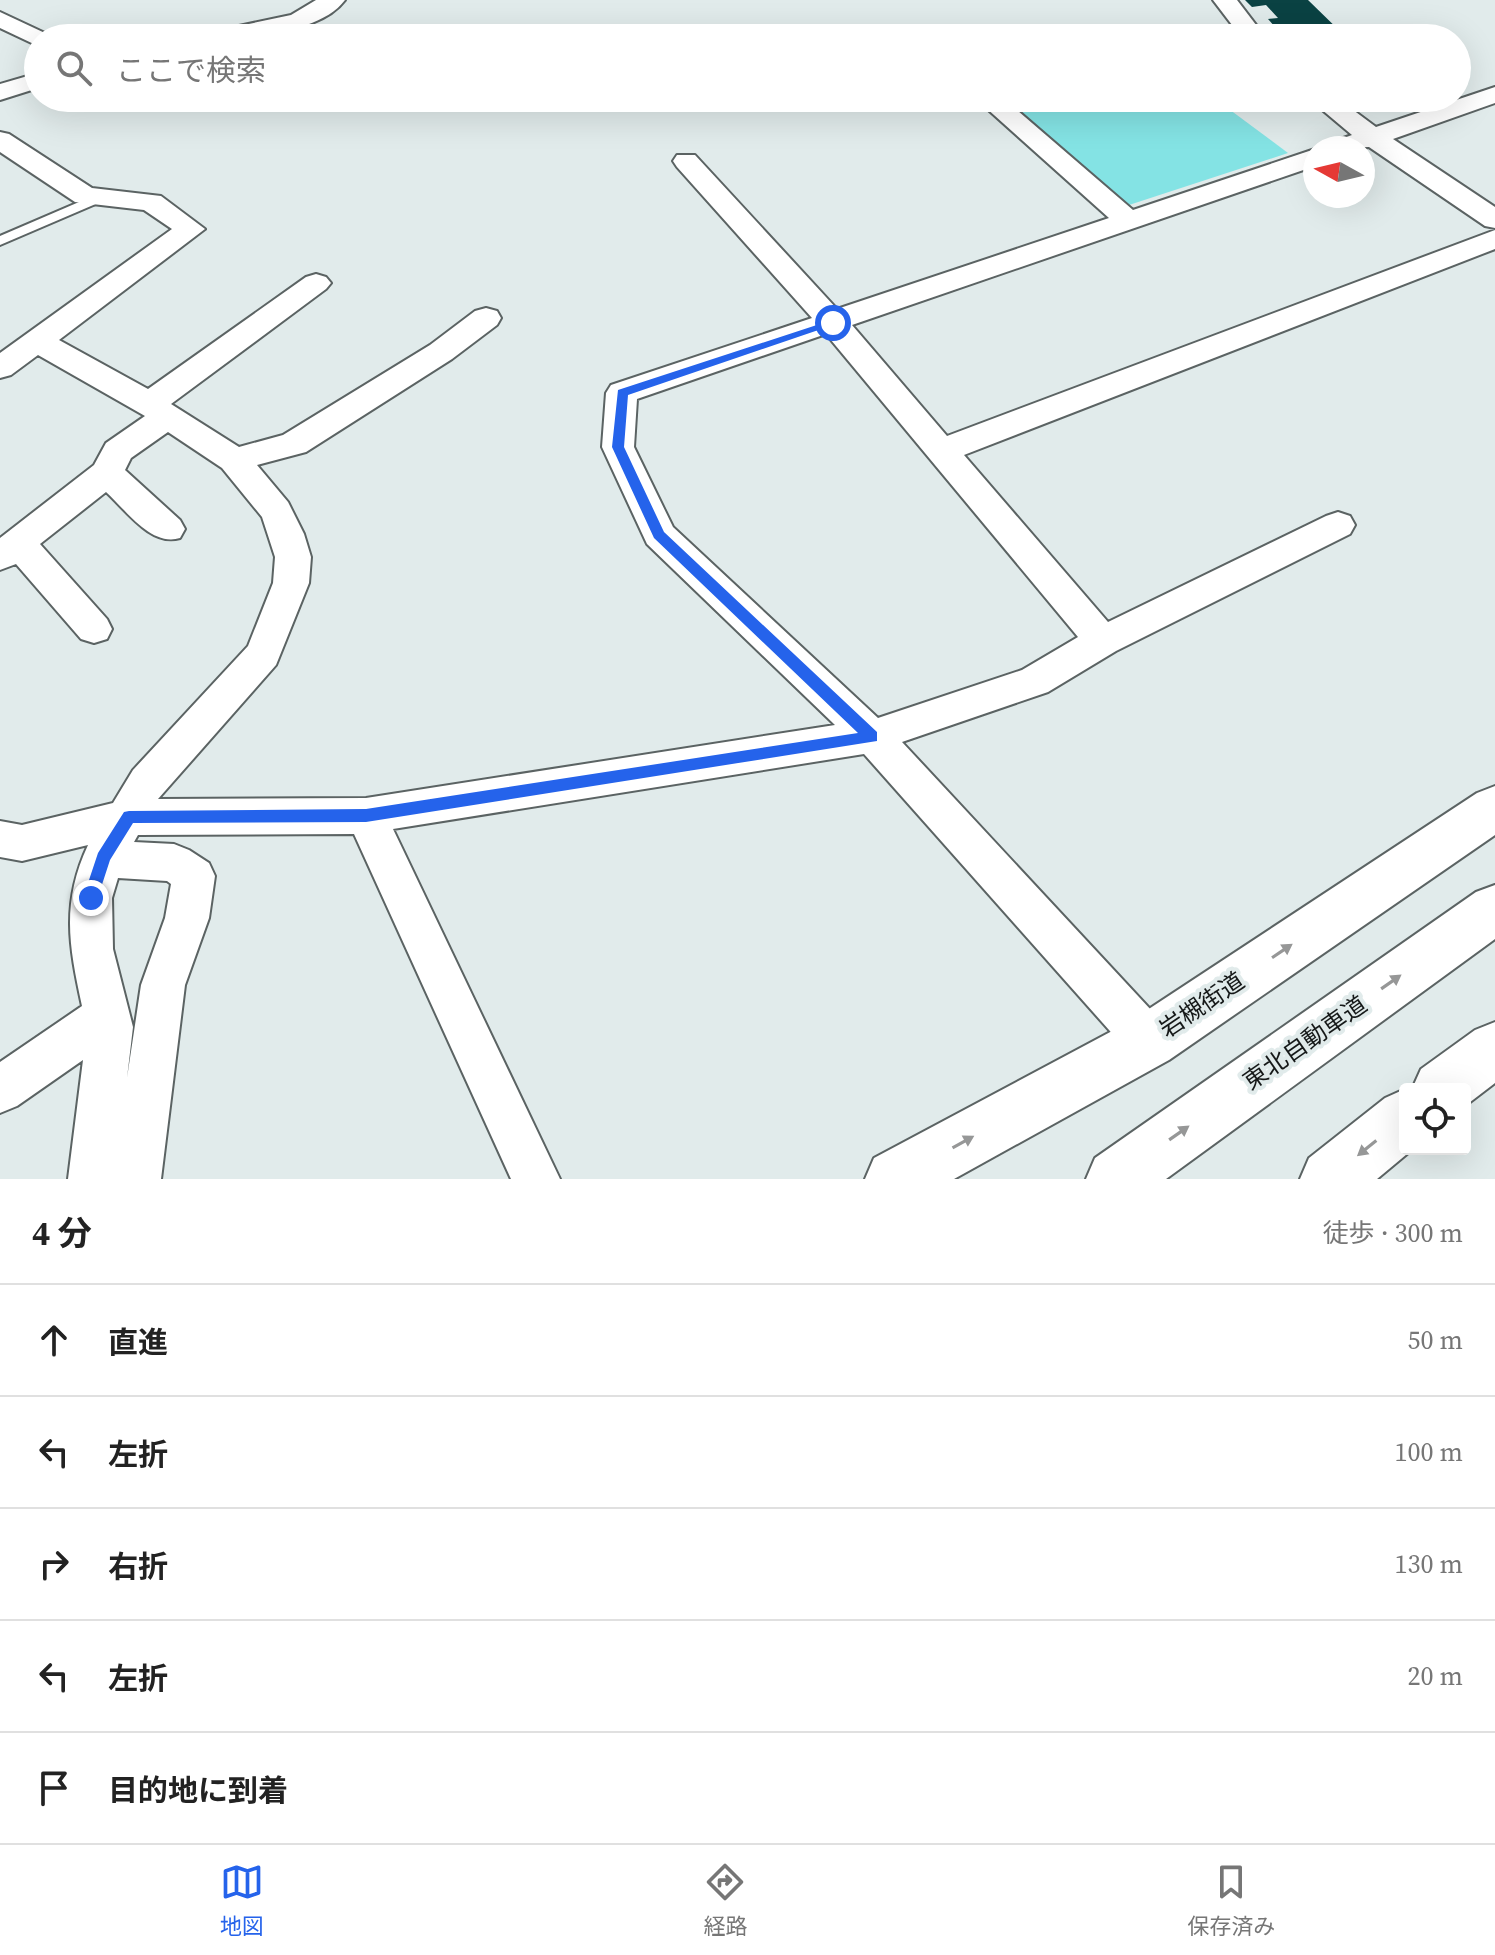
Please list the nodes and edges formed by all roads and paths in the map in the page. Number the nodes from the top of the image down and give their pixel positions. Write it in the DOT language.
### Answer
graph roads {
  1 [pos="333,0"];
  2 [pos="1225,0"];
  3 [pos="0,19"];
  4 [pos="280,24"];
  5 [pos="1243,24"];
  6 [pos="24,32"];
  7 [pos="24,84"];
  8 [pos="0,92"];
  9 [pos="1495,95"];
  10 [pos="1471,103"];
  11 [pos="1004,112"];
  12 [pos="1339,112"];
  13 [pos="1445,112"];
  14 [pos="1371,136"];
  15 [pos="1375,136"];
  16 [pos="1375,139"];
  17 [pos="0,140"];
  18 [pos="686,161"];
  19 [pos="1303,161"];
  20 [pos="100,197"];
  21 [pos="1495,220"];
  22 [pos="1129,221"];
  23 [pos="1495,239"];
  24 [pos="0,241"];
  25 [pos="316,283"];
  26 [pos="486,318"];
  27 [pos="833,323"];
  28 [pos="37,341"];
  29 [pos="0,368"];
  30 [pos="158,410"];
  31 [pos="940,451"];
  32 [pos="234,460"];
  33 [pos="107,473"];
  34 [pos="1338,525"];
  35 [pos="168,529"];
  36 [pos="9,550"];
  37 [pos="94,629"];
  38 [pos="1103,641"];
  39 [pos="872,736"];
  40 [pos="1495,808"];
  41 [pos="366,816"];
  42 [pos="129,817"];
  43 [pos="0,839"];
  44 [pos="103,858"];
  45 [pos="1495,909"];
  46 [pos="107,1016"];
  47 [pos="1149,1041"];
  48 [pos="1495,1049"];
  49 [pos="1449,1083"];
  50 [pos="0,1090"];
  51 [pos="1399,1123"];
  52 [pos="92,1179"];
  53 [pos="137,1179"];
  54 [pos="536,1179"];
  55 [pos="895,1179"];
  56 [pos="1116,1179"];
  57 [pos="1330,1179"];
  1 -- 4 [label="street"];
  2 -- 5 [label="street"];
  3 -- 6 [label="street"];
  7 -- 8 [label="street"];
  9 -- 10 [label="street"];
  11 -- 22 [label="street"];
  12 -- 14 [label="street"];
  13 -- 15 [label="street"];
  16 -- 21 [label="street"];
  17 -- 20 [label="street"];
  18 -- 27 [label="street"];
  19 -- 22 [label="street"];
  20 -- 24 [label="lane"];
  20 -- 28 [label="street"];
  22 -- 27 [label="street"];
  23 -- 31 [label="street"];
  25 -- 30 [label="street"];
  26 -- 32 [label="street"];
  27 -- 31 [label="street"];
  27 -- 39 [label="street"];
  28 -- 29 [label="street"];
  28 -- 30 [label="street"];
  30 -- 32 [label="street"];
  30 -- 33 [label="street"];
  31 -- 38 [label="street"];
  32 -- 42 [label="street"];
  33 -- 35 [label="street"];
  33 -- 36 [label="street"];
  34 -- 38 [label="street"];
  36 -- 37 [label="street"];
  38 -- 39 [label="street"];
  39 -- 41 [label="street"];
  39 -- 47 [label="street"];
  47 -- 40 [label="highway, 岩槻街道, one-way"];
  41 -- 42 [label="street"];
  41 -- 54 [label="street"];
  42 -- 43 [label="street"];
  42 -- 44 [label="street"];
  44 -- 46 [label="street"];
  44 -- 53 [label="street"];
  56 -- 45 [label="highway, 東北自動車道, one-way"];
  46 -- 50 [label="street"];
  46 -- 52 [label="street"];
  55 -- 47 [label="highway, 岩槻街道, one-way"];
  48 -- 49 [label="highway"];
  51 -- 57 [label="highway, one-way"];
}
